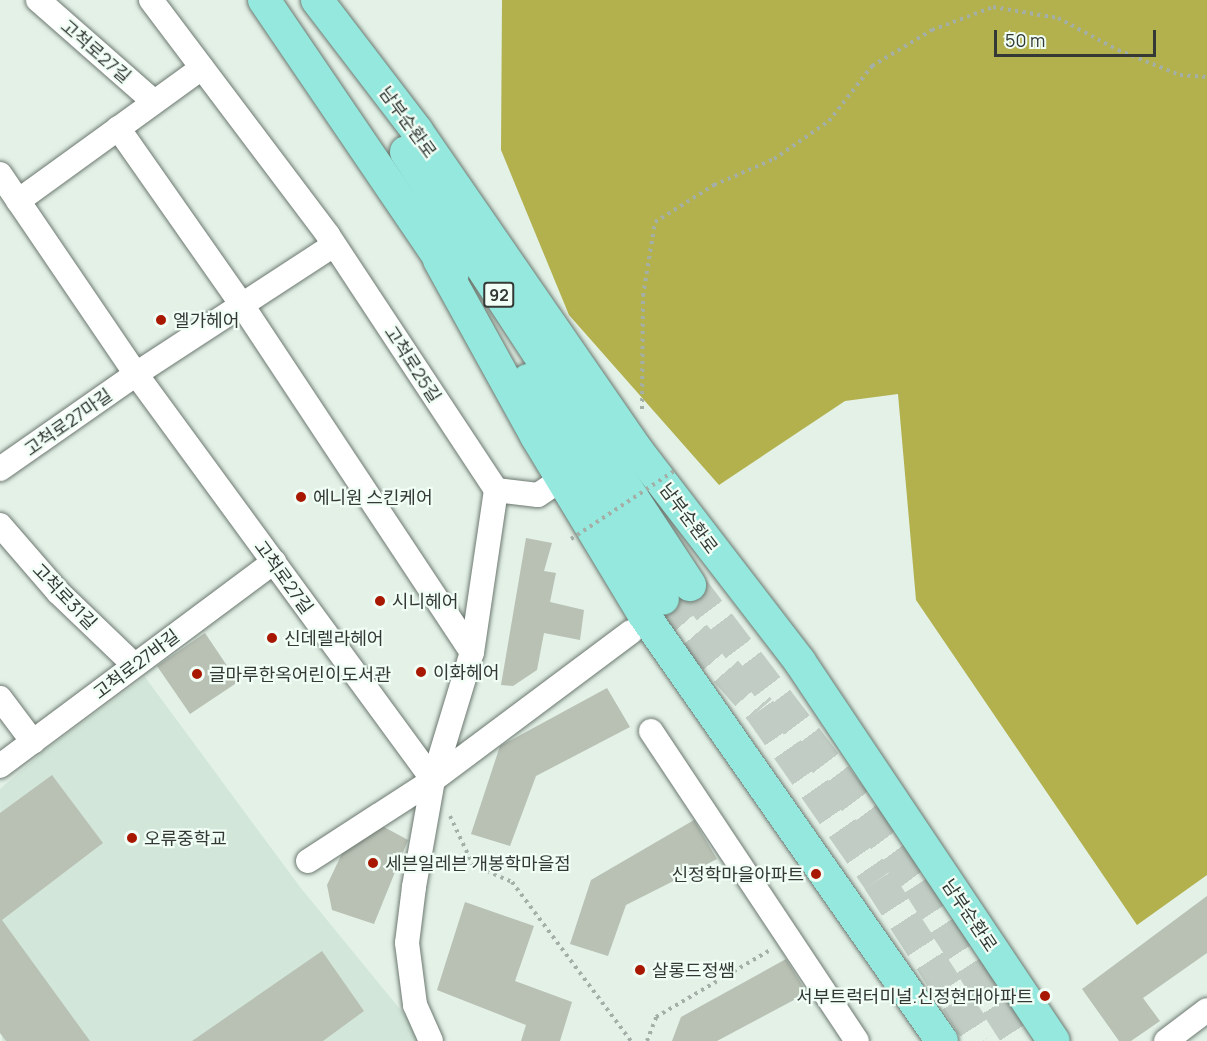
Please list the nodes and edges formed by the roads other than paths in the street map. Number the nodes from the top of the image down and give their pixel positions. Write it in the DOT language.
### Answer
graph roads {
  1 [pos="38,0"];
  2 [pos="151,0"];
  3 [pos="264,0"];
  4 [pos="316,0"];
  5 [pos="202,68"];
  6 [pos="154,102"];
  7 [pos="118,128"];
  8 [pos="0,174"];
  9 [pos="18,201"];
  10 [pos="334,245"];
  11 [pos="439,260"];
  12 [pos="242,305"];
  13 [pos="136,374"];
  14 [pos="0,469"];
  15 [pos="562,479"];
  16 [pos="496,490"];
  17 [pos="0,525"];
  18 [pos="274,562"];
  19 [pos="632,632"];
  20 [pos="472,652"];
  21 [pos="134,665"];
  22 [pos="0,698"];
  23 [pos="651,731"];
  24 [pos="33,742"];
  25 [pos="0,766"];
  26 [pos="433,780"];
  27 [pos="308,861"];
  28 [pos="1207,1010"];
  29 [pos="431,1041"];
  30 [pos="857,1041"];
  31 [pos="942,1041"];
  32 [pos="1054,1041"];
  33 [pos="1166,1041"];
  1 -- 6 [label="street, 고척로27길"];
  2 -- 5 [label="street, 고척로25길"];
  3 -- 11 [label="main road, 남부순환로 / 92"];
  4 -- 11 [label="main road, 남부순환로 / 92"];
  4 -- 32 [label="main road, 남부순환로"];
  5 -- 6 [label="street"];
  5 -- 10 [label="street, 고척로25길"];
  6 -- 7 [label="street"];
  7 -- 9 [label="street"];
  7 -- 12 [label="street"];
  8 -- 9 [label="street, 고척로27길"];
  9 -- 13 [label="street, 고척로27길"];
  10 -- 12 [label="street"];
  10 -- 16 [label="street, 고척로25길"];
  11 -- 15 [label="main road, 남부순환로"];
  12 -- 13 [label="street"];
  12 -- 20 [label="street"];
  13 -- 14 [label="street, 고척로27마길"];
  13 -- 18 [label="street, 고척로27길"];
  15 -- 16 [label="street"];
  15 -- 31 [label="main road, 남부순환로"];
  16 -- 20 [label="street"];
  17 -- 21 [label="street, 고척로31길"];
  18 -- 21 [label="street, 고척로27바길"];
  18 -- 26 [label="street, 고척로27길"];
  19 -- 26 [label="street"];
  20 -- 26 [label="street"];
  21 -- 24 [label="street, 고척로27바길"];
  22 -- 24 [label="street"];
  23 -- 30 [label="street"];
  24 -- 25 [label="street, 고척로27바길"];
  26 -- 27 [label="street"];
  26 -- 29 [label="street"];
  28 -- 33 [label="street"];
}
